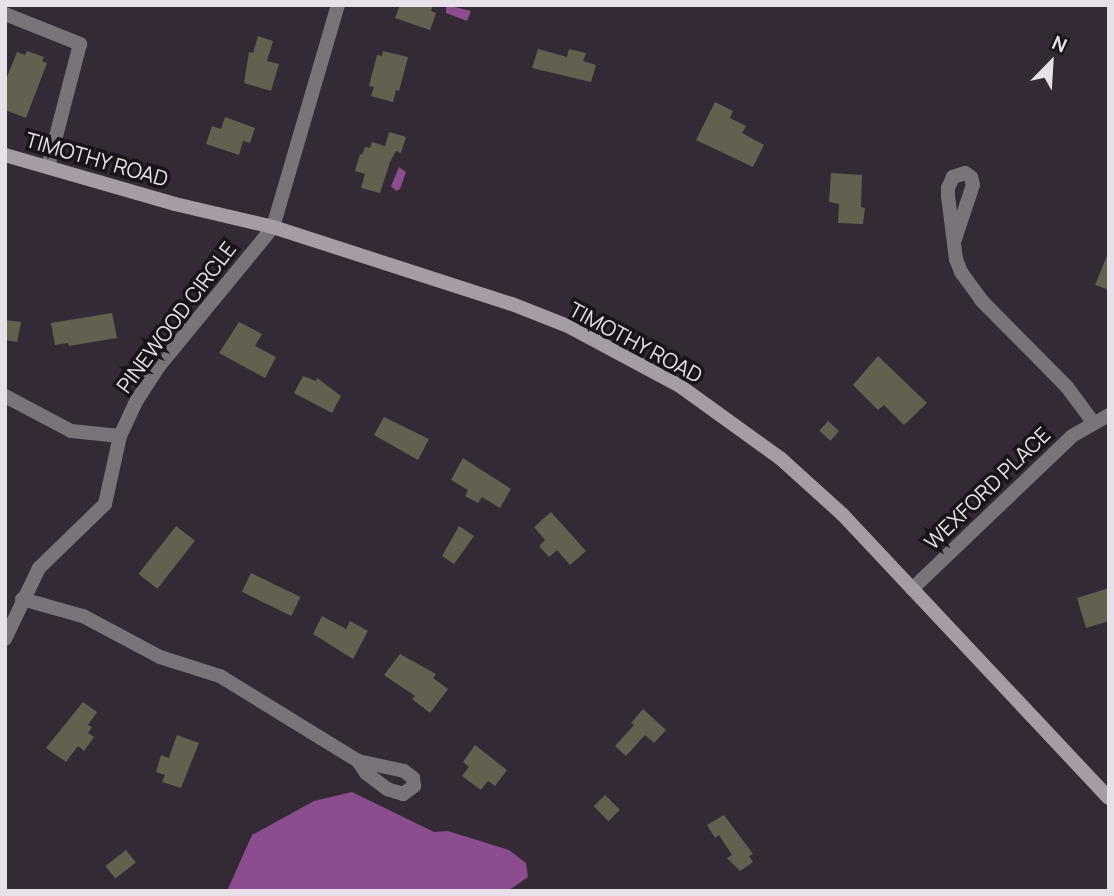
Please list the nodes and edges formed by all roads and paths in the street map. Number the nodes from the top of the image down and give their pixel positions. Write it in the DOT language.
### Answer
graph roads {
  1 [pos="338,5"];
  2 [pos="5,14"];
  3 [pos="5,155"];
  4 [pos="48,167"];
  5 [pos="273,227"];
  6 [pos="954,242"];
  7 [pos="5,396"];
  8 [pos="1109,415"];
  9 [pos="1093,422"];
  10 [pos="120,436"];
  11 [pos="912,589"];
  12 [pos="22,599"];
  13 [pos="5,639"];
  14 [pos="358,761"];
  15 [pos="1109,798"];
  1 -- 5 [label="street"];
  2 -- 4 [label="street"];
  3 -- 4 [label="main road, TIMOTHY ROAD"];
  4 -- 5 [label="main road, TIMOTHY ROAD"];
  5 -- 10 [label="street, PINEWOOD CIRCLE"];
  5 -- 11 [label="main road, TIMOTHY ROAD"];
  6 -- 9 [label="street"];
  7 -- 10 [label="street"];
  8 -- 9 [label="street, WEXFORD PLACE"];
  9 -- 11 [label="street, WEXFORD PLACE"];
  10 -- 12 [label="street, PINEWOOD CIRCLE"];
  11 -- 15 [label="main road, TIMOTHY ROAD"];
  12 -- 13 [label="street, PINEWOOD CIRCLE"];
  12 -- 14 [label="street"];
}
